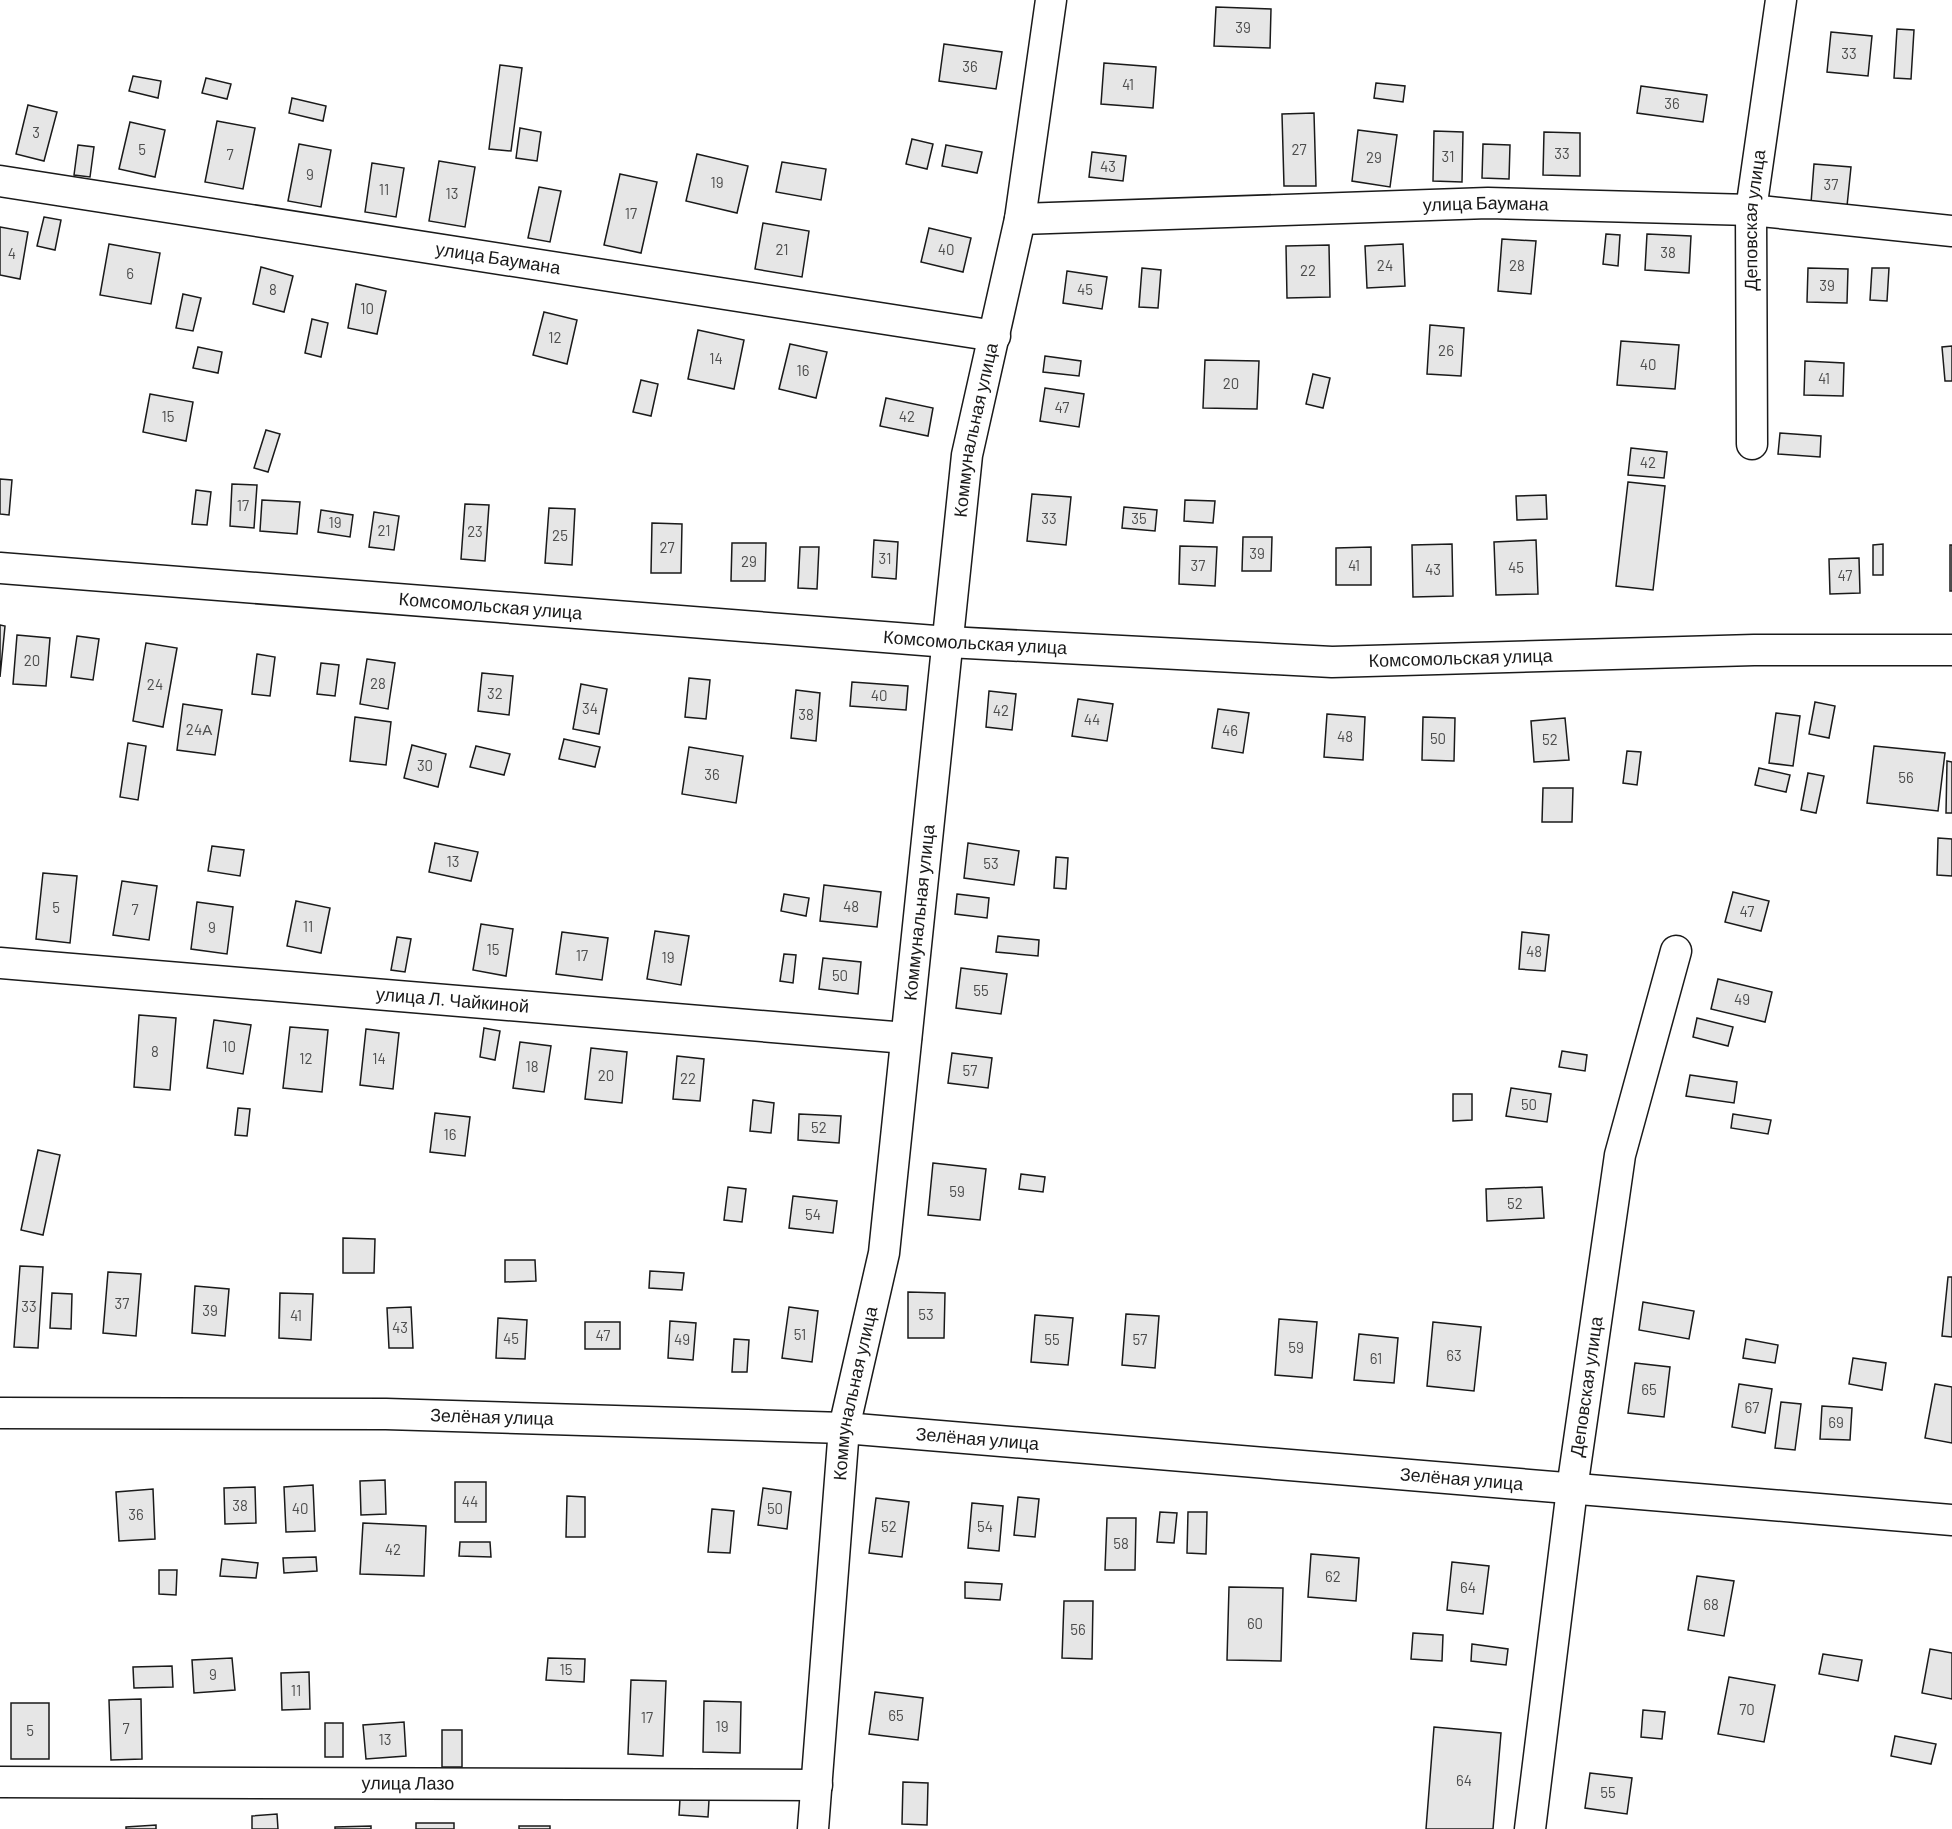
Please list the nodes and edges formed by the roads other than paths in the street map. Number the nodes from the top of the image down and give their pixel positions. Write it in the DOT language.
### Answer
graph roads {
  1 [pos="1051,0"];
  2 [pos="1781,0"];
  3 [pos="0,181"];
  4 [pos="1750,210"];
  5 [pos="1020,219"];
  6 [pos="1952,231"];
  7 [pos="995,336"];
  8 [pos="1752,444"];
  9 [pos="0,568"];
  10 [pos="948,642"];
  11 [pos="1952,650"];
  12 [pos="1676,951"];
  13 [pos="0,963"];
  14 [pos="906,1038"];
  15 [pos="0,1413"];
  16 [pos="844,1428"];
  17 [pos="1572,1490"];
  18 [pos="1952,1520"];
  19 [pos="0,1782"];
  20 [pos="817,1785"];
  21 [pos="813,1829"];
  22 [pos="1530,1829"];
  1 -- 5 [label="street, Коммунальная улица"];
  2 -- 4 [label="street, Деповская улица"];
  3 -- 7 [label="street, улица Баумана"];
  4 -- 5 [label="street, улица Баумана"];
  4 -- 6 [label="street, улица Баумана"];
  4 -- 8 [label="street, Деповская улица"];
  5 -- 7 [label="street, Коммунальная улица"];
  7 -- 10 [label="street, Коммунальная улица"];
  9 -- 10 [label="street, Комсомольская улица"];
  10 -- 11 [label="street, Комсомольская улица"];
  10 -- 14 [label="street, Коммунальная улица"];
  12 -- 17 [label="street, Деповская улица"];
  13 -- 14 [label="street, улица Л. Чайкиной"];
  14 -- 16 [label="street, Коммунальная улица"];
  15 -- 16 [label="street, Зелёная улица"];
  16 -- 17 [label="street, Зелёная улица"];
  16 -- 20 [label="street, Коммунальная улица"];
  17 -- 18 [label="street, Зелёная улица"];
  17 -- 22 [label="street, Деповская улица"];
  19 -- 20 [label="street, улица Лазо"];
  20 -- 21 [label="street, Коммунальная улица"];
}
